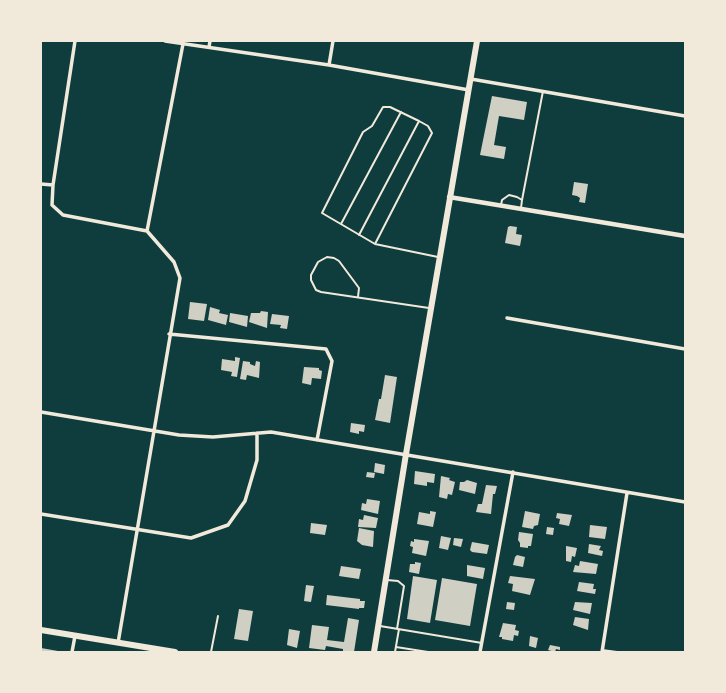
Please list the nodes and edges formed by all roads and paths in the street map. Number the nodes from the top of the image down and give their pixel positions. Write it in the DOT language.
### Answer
graph roads {
  1 [pos="75,41"];
  2 [pos="165,41"];
  3 [pos="210,41"];
  4 [pos="332,41"];
  5 [pos="477,41"];
  6 [pos="183,44"];
  7 [pos="209,47"];
  8 [pos="329,65"];
  9 [pos="471,79"];
  10 [pos="470,90"];
  11 [pos="543,91"];
  12 [pos="401,112"];
  13 [pos="685,116"];
  14 [pos="419,122"];
  15 [pos="41,184"];
  16 [pos="53,185"];
  17 [pos="449,197"];
  18 [pos="522,200"];
  19 [pos="501,205"];
  20 [pos="521,209"];
  21 [pos="340,224"];
  22 [pos="147,231"];
  23 [pos="359,235"];
  24 [pos="685,236"];
  25 [pos="375,244"];
  26 [pos="439,258"];
  27 [pos="358,297"];
  28 [pos="431,308"];
  29 [pos="507,318"];
  30 [pos="169,334"];
  31 [pos="685,349"];
  32 [pos="41,412"];
  33 [pos="155,431"];
  34 [pos="257,433"];
  35 [pos="317,440"];
  36 [pos="406,454"];
  37 [pos="513,472"];
  38 [pos="627,493"];
  39 [pos="685,502"];
  40 [pos="41,514"];
  41 [pos="137,530"];
  42 [pos="386,580"];
  43 [pos="218,616"];
  44 [pos="378,626"];
  45 [pos="398,629"];
  46 [pos="41,630"];
  47 [pos="76,636"];
  48 [pos="118,643"];
  49 [pos="482,643"];
  50 [pos="396,647"];
  51 [pos="138,649"];
  52 [pos="602,651"];
  53 [pos="72,652"];
  54 [pos="175,652"];
  55 [pos="211,652"];
  56 [pos="374,652"];
  57 [pos="396,652"];
  58 [pos="428,652"];
  59 [pos="480,652"];
  60 [pos="617,652"];
  1 -- 16 [label="street"];
  2 -- 6 [label="street"];
  3 -- 7 [label="street"];
  4 -- 8 [label="street"];
  5 -- 9 [label="main road"];
  6 -- 7 [label="street"];
  6 -- 22 [label="street"];
  7 -- 8 [label="street"];
  8 -- 10 [label="street"];
  9 -- 10 [label="main road"];
  9 -- 11 [label="street"];
  10 -- 17 [label="main road"];
  11 -- 13 [label="street"];
  11 -- 18 [label="lane"];
  12 -- 14 [label="lane"];
  12 -- 21 [label="lane"];
  12 -- 21 [label="lane"];
  14 -- 23 [label="lane"];
  14 -- 25 [label="lane"];
  15 -- 16 [label="street"];
  16 -- 22 [label="street"];
  17 -- 19 [label="street"];
  17 -- 26 [label="main road"];
  18 -- 19 [label="lane"];
  18 -- 20 [label="lane"];
  19 -- 20 [label="street"];
  20 -- 24 [label="street"];
  21 -- 23 [label="lane"];
  22 -- 30 [label="street"];
  23 -- 25 [label="lane"];
  25 -- 26 [label="lane"];
  26 -- 28 [label="main road"];
  27 -- 27 [label="lane"];
  27 -- 28 [label="lane"];
  28 -- 36 [label="main road"];
  29 -- 31 [label="street"];
  30 -- 33 [label="street"];
  30 -- 35 [label="street"];
  32 -- 33 [label="street"];
  33 -- 34 [label="street"];
  33 -- 41 [label="street"];
  34 -- 35 [label="street"];
  34 -- 41 [label="street"];
  35 -- 36 [label="street"];
  36 -- 37 [label="street"];
  36 -- 42 [label="main road"];
  37 -- 38 [label="street"];
  37 -- 49 [label="street"];
  38 -- 39 [label="street"];
  38 -- 52 [label="street"];
  40 -- 41 [label="street"];
  41 -- 48 [label="street"];
  42 -- 44 [label="main road"];
  42 -- 45 [label="lane"];
  43 -- 55 [label="lane"];
  44 -- 45 [label="lane"];
  44 -- 56 [label="main road"];
  45 -- 49 [label="lane"];
  45 -- 50 [label="lane"];
  46 -- 47 [label="main road"];
  47 -- 48 [label="main road"];
  47 -- 53 [label="street"];
  48 -- 51 [label="main road"];
  49 -- 59 [label="street"];
  50 -- 57 [label="lane"];
  50 -- 58 [label="lane"];
  51 -- 54 [label="main road"];
  52 -- 60 [label="lane"];
}
